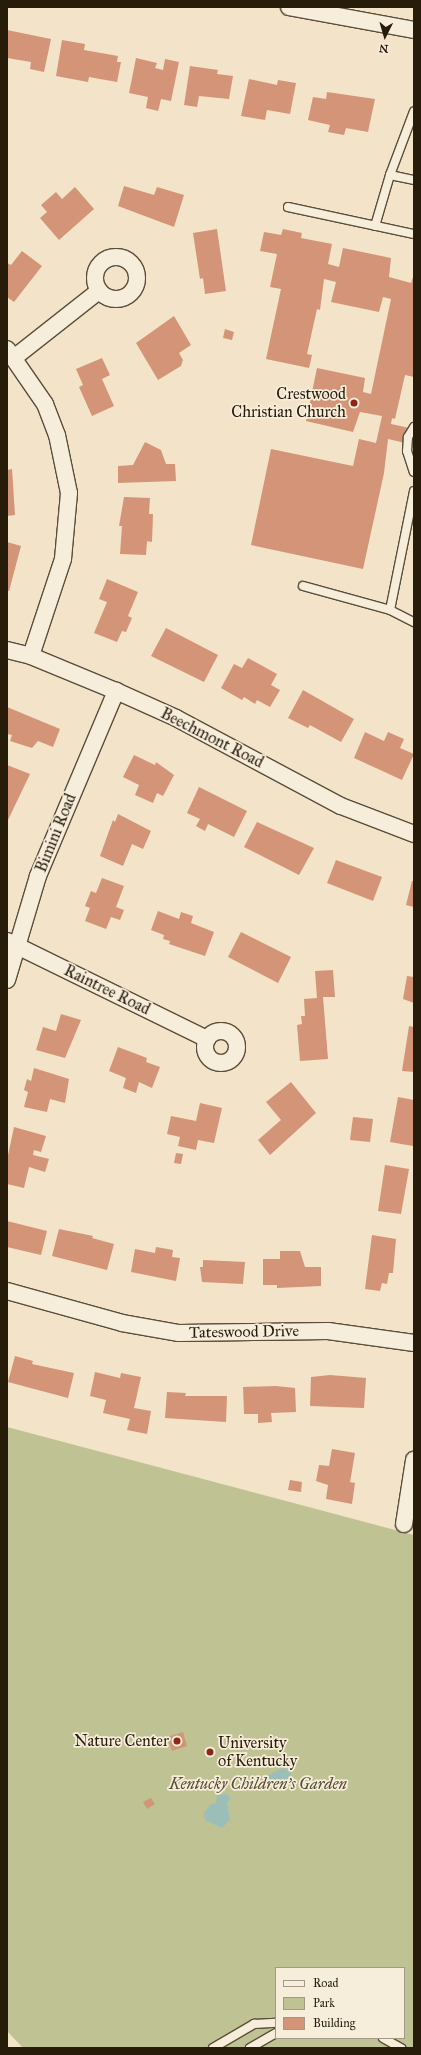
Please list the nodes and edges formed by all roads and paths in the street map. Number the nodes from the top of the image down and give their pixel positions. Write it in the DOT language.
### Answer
graph roads {
  1 [pos="290,7"];
  2 [pos="336,11"];
  3 [pos="414,30"];
  4 [pos="413,115"];
  5 [pos="390,175"];
  6 [pos="414,180"];
  7 [pos="288,207"];
  8 [pos="375,226"];
  9 [pos="414,234"];
  10 [pos="99,291"];
  11 [pos="11,353"];
  12 [pos="414,426"];
  13 [pos="414,472"];
  14 [pos="414,491"];
  15 [pos="303,586"];
  16 [pos="390,610"];
  17 [pos="414,622"];
  18 [pos="7,650"];
  19 [pos="31,656"];
  20 [pos="116,690"];
  21 [pos="414,834"];
  22 [pos="12,943"];
  23 [pos="7,980"];
  24 [pos="207,1039"];
  25 [pos="7,1291"];
  26 [pos="414,1343"];
  27 [pos="414,1460"];
  28 [pos="404,1524"];
  29 [pos="275,2023"];
  30 [pos="275,2034"];
  31 [pos="384,2039"];
  32 [pos="212,2048"];
  33 [pos="250,2048"];
  34 [pos="401,2048"];
  1 -- 2 [label="street"];
  2 -- 3 [label="street"];
  4 -- 5 [label="lane"];
  5 -- 6 [label="lane"];
  5 -- 8 [label="lane"];
  7 -- 8 [label="lane"];
  8 -- 9 [label="lane"];
  10 -- 11 [label="street"];
  11 -- 19 [label="street"];
  12 -- 13 [label="lane"];
  14 -- 16 [label="lane"];
  15 -- 16 [label="lane"];
  16 -- 17 [label="lane"];
  18 -- 19 [label="street, Beechmont Road"];
  19 -- 20 [label="street, Beechmont Road"];
  20 -- 21 [label="street, Beechmont Road"];
  20 -- 22 [label="street, Bimini Road"];
  22 -- 23 [label="street, Bimini Road"];
  22 -- 24 [label="street, Raintree Road"];
  25 -- 26 [label="street, Tateswood Drive"];
  27 -- 28 [label="street"];
  29 -- 32 [label="lane"];
  30 -- 33 [label="lane"];
  31 -- 34 [label="lane"];
}
